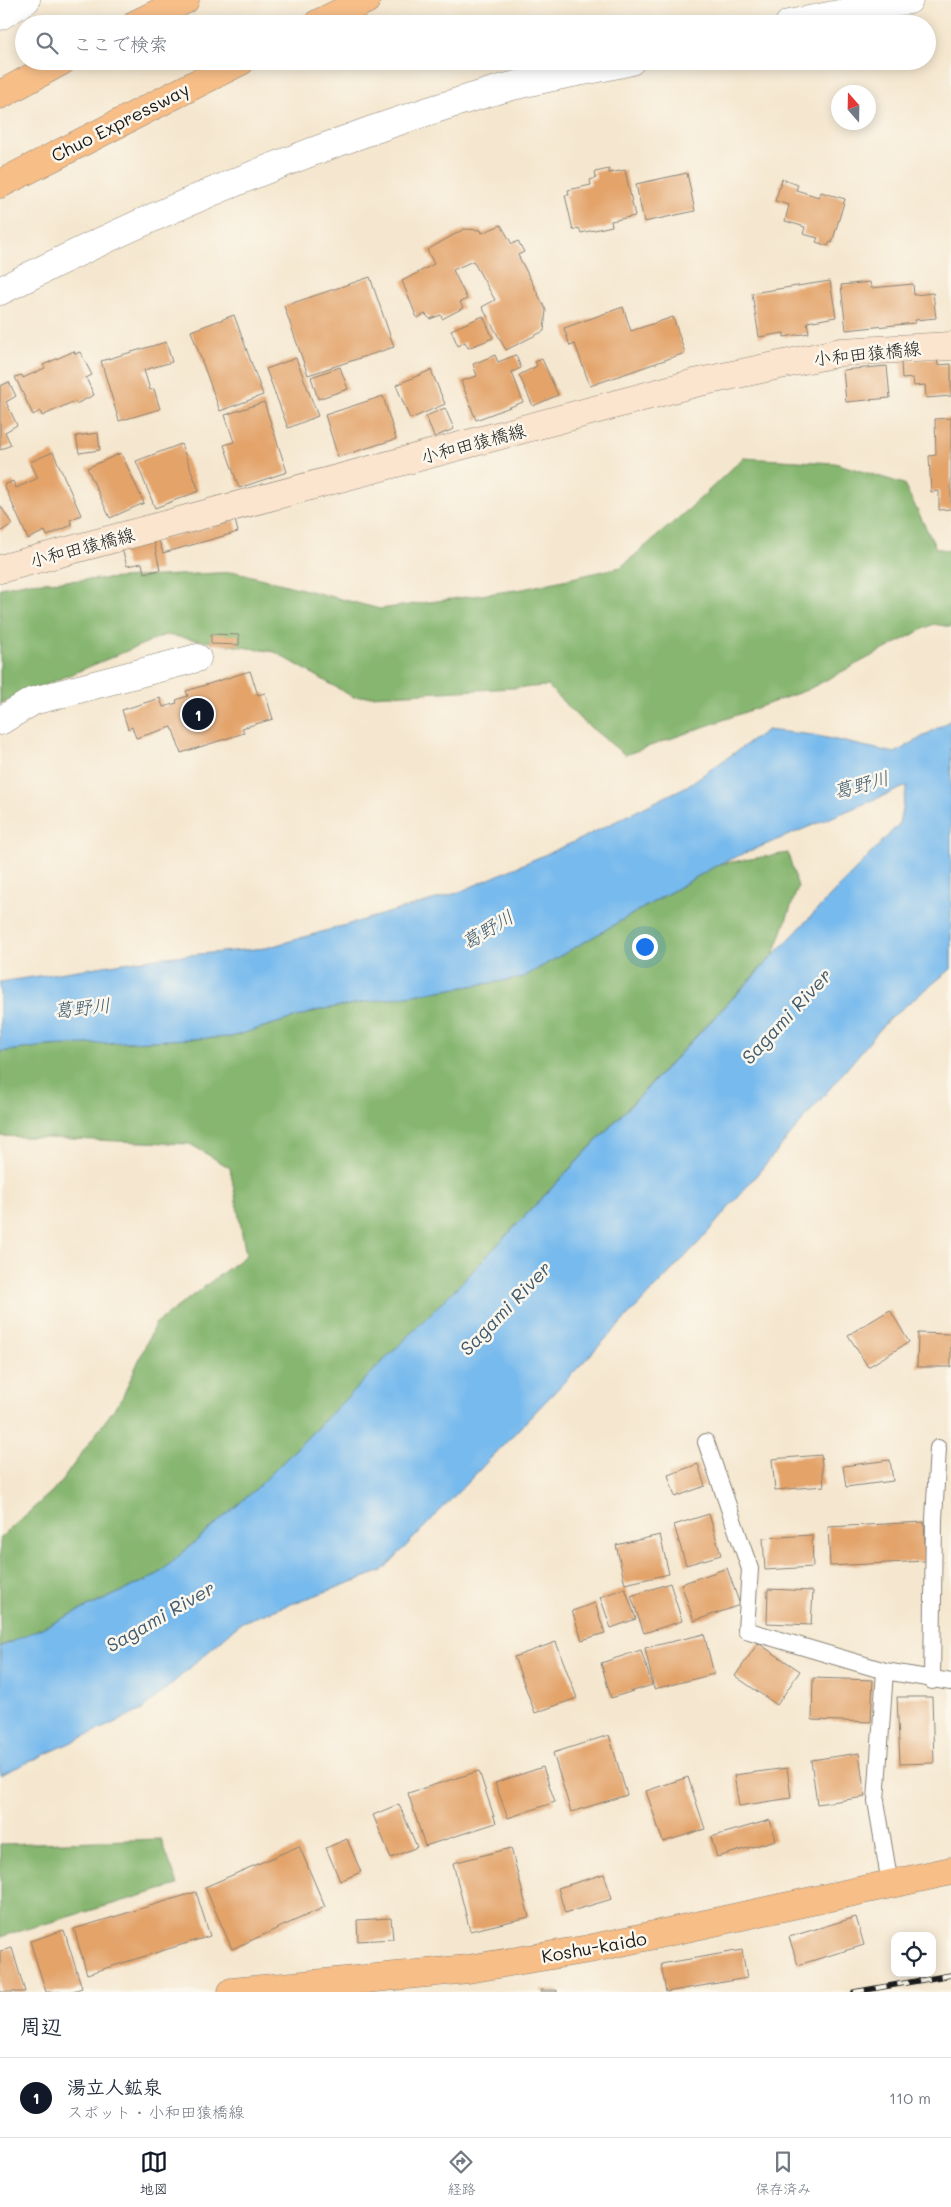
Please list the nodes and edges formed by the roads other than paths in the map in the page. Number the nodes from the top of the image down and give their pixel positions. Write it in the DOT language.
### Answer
graph roads {
  1 [pos="26,0"];
  2 [pos="178,0"];
  3 [pos="185,0"];
  4 [pos="366,0"];
  5 [pos="909,0"];
  6 [pos="152,15"];
  7 [pos="154,15"];
  8 [pos="335,15"];
  9 [pos="834,15"];
  10 [pos="0,16"];
  11 [pos="46,70"];
  12 [pos="223,70"];
  13 [pos="589,70"];
  14 [pos="0,95"];
  15 [pos="0,184"];
  16 [pos="0,291"];
  17 [pos="951,346"];
  18 [pos="0,569"];
  19 [pos="197,658"];
  20 [pos="0,721"];
  21 [pos="706,1442"];
  22 [pos="938,1448"];
  23 [pos="885,1671"];
  24 [pos="932,1681"];
  25 [pos="951,1682"];
  26 [pos="951,1871"];
  27 [pos="890,1884"];
  28 [pos="232,1992"];
  1 -- 10 [label="street"];
  2 -- 6 [label="lane"];
  3 -- 7 [label="highway"];
  4 -- 8 [label="highway"];
  5 -- 9 [label="street"];
  11 -- 14 [label="highway"];
  12 -- 15 [label="highway, Chuo Expressway"];
  13 -- 16 [label="street"];
  17 -- 18 [label="main road, 小和田猿橋線"];
  19 -- 20 [label="street"];
  21 -- 23 [label="lane"];
  22 -- 24 [label="lane"];
  23 -- 24 [label="lane"];
  23 -- 27 [label="lane"];
  24 -- 25 [label="lane"];
  26 -- 27 [label="highway, Koshu-kaido"];
  27 -- 28 [label="highway, Koshu-kaido"];
}
